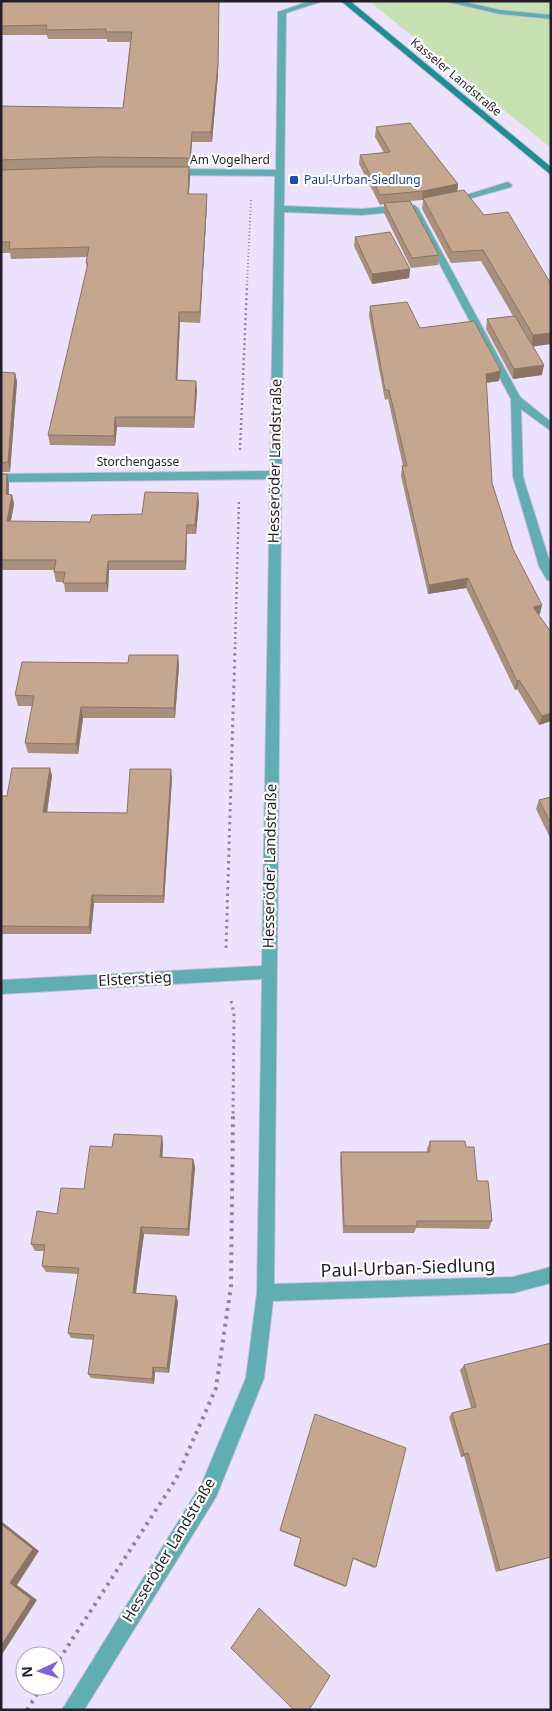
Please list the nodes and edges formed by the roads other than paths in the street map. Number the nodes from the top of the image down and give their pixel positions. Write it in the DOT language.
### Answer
graph roads {
  1 [pos="319,1"];
  2 [pos="346,1"];
  3 [pos="448,1"];
  4 [pos="551,17"];
  5 [pos="166,172"];
  6 [pos="551,172"];
  7 [pos="279,173"];
  8 [pos="508,185"];
  9 [pos="441,202"];
  10 [pos="279,209"];
  11 [pos="516,399"];
  12 [pos="551,428"];
  13 [pos="275,475"];
  14 [pos="1,478"];
  15 [pos="551,577"];
  16 [pos="269,972"];
  17 [pos="1,987"];
  18 [pos="551,1275"];
  19 [pos="265,1293"];
  20 [pos="72,1710"];
  1 -- 7 [label="street, Hesseröder Landstraße"];
  2 -- 6 [label="main road, Kasseler Landstraße"];
  3 -- 4 [label="street"];
  5 -- 7 [label="street, Am Vogelherd"];
  7 -- 10 [label="street, Hesseröder Landstraße"];
  8 -- 9 [label="street"];
  10 -- 11 [label="street"];
  10 -- 13 [label="street, Hesseröder Landstraße"];
  11 -- 12 [label="street"];
  11 -- 15 [label="street"];
  13 -- 14 [label="street, Storchengasse"];
  13 -- 16 [label="street, Hesseröder Landstraße"];
  16 -- 17 [label="street, Elsterstieg"];
  16 -- 19 [label="street, Hesseröder Landstraße"];
  18 -- 19 [label="street, Paul-Urban-Siedlung"];
  19 -- 20 [label="street, Hesseröder Landstraße"];
}
